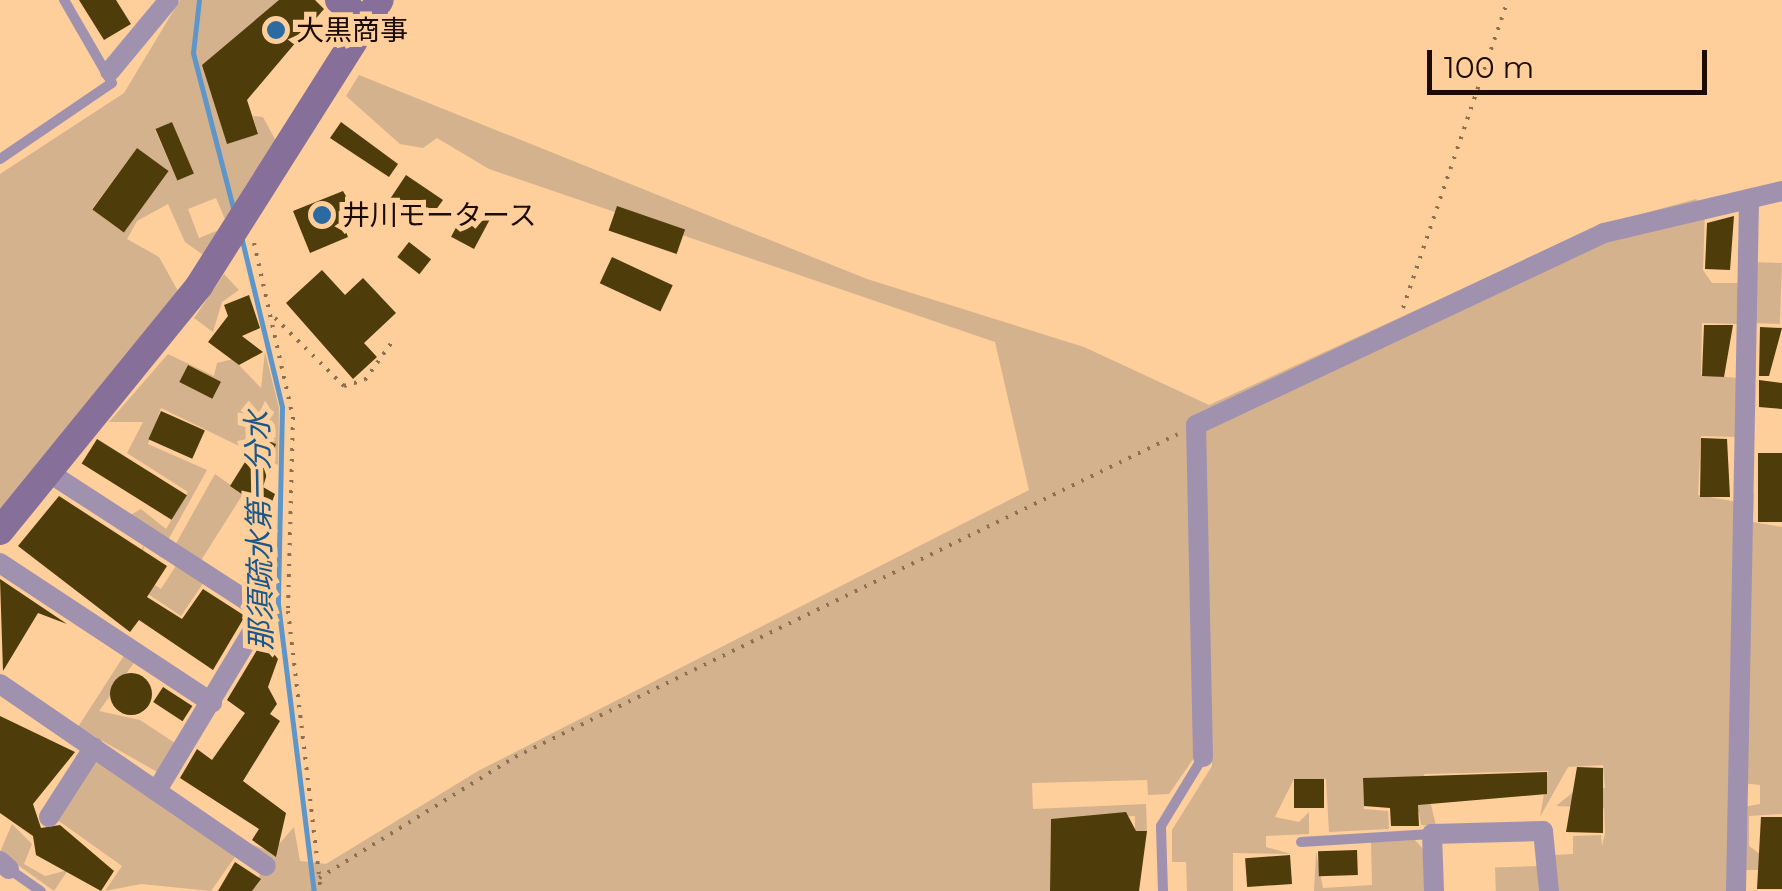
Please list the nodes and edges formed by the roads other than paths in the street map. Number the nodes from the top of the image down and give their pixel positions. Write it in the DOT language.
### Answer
graph roads {
  1 [pos="64,0"];
  2 [pos="169,0"];
  3 [pos="338,0"];
  4 [pos="372,12"];
  5 [pos="110,72"];
  6 [pos="0,158"];
  7 [pos="1782,191"];
  8 [pos="1748,199"];
  9 [pos="48,472"];
  10 [pos="0,531"];
  11 [pos="0,563"];
  12 [pos="0,684"];
  13 [pos="212,704"];
  14 [pos="94,746"];
  15 [pos="1203,757"];
  16 [pos="157,790"];
  17 [pos="49,817"];
  18 [pos="1432,834"];
  19 [pos="1301,842"];
  20 [pos="4,865"];
  21 [pos="266,866"];
  22 [pos="41,891"];
  23 [pos="1164,891"];
  24 [pos="1434,891"];
  25 [pos="1549,891"];
  26 [pos="1736,891"];
  1 -- 5 [label="lane"];
  2 -- 5 [label="street"];
  3 -- 4 [label="street"];
  4 -- 9 [label="street"];
  5 -- 6 [label="lane"];
  7 -- 8 [label="street"];
  8 -- 15 [label="street"];
  8 -- 26 [label="street"];
  9 -- 10 [label="street"];
  9 -- 13 [label="street"];
  11 -- 13 [label="street"];
  12 -- 14 [label="street"];
  13 -- 16 [label="street"];
  14 -- 16 [label="street"];
  14 -- 17 [label="street"];
  15 -- 23 [label="lane"];
  16 -- 21 [label="street"];
  18 -- 19 [label="lane"];
  18 -- 24 [label="street"];
  18 -- 25 [label="street"];
  20 -- 22 [label="lane"];
}
